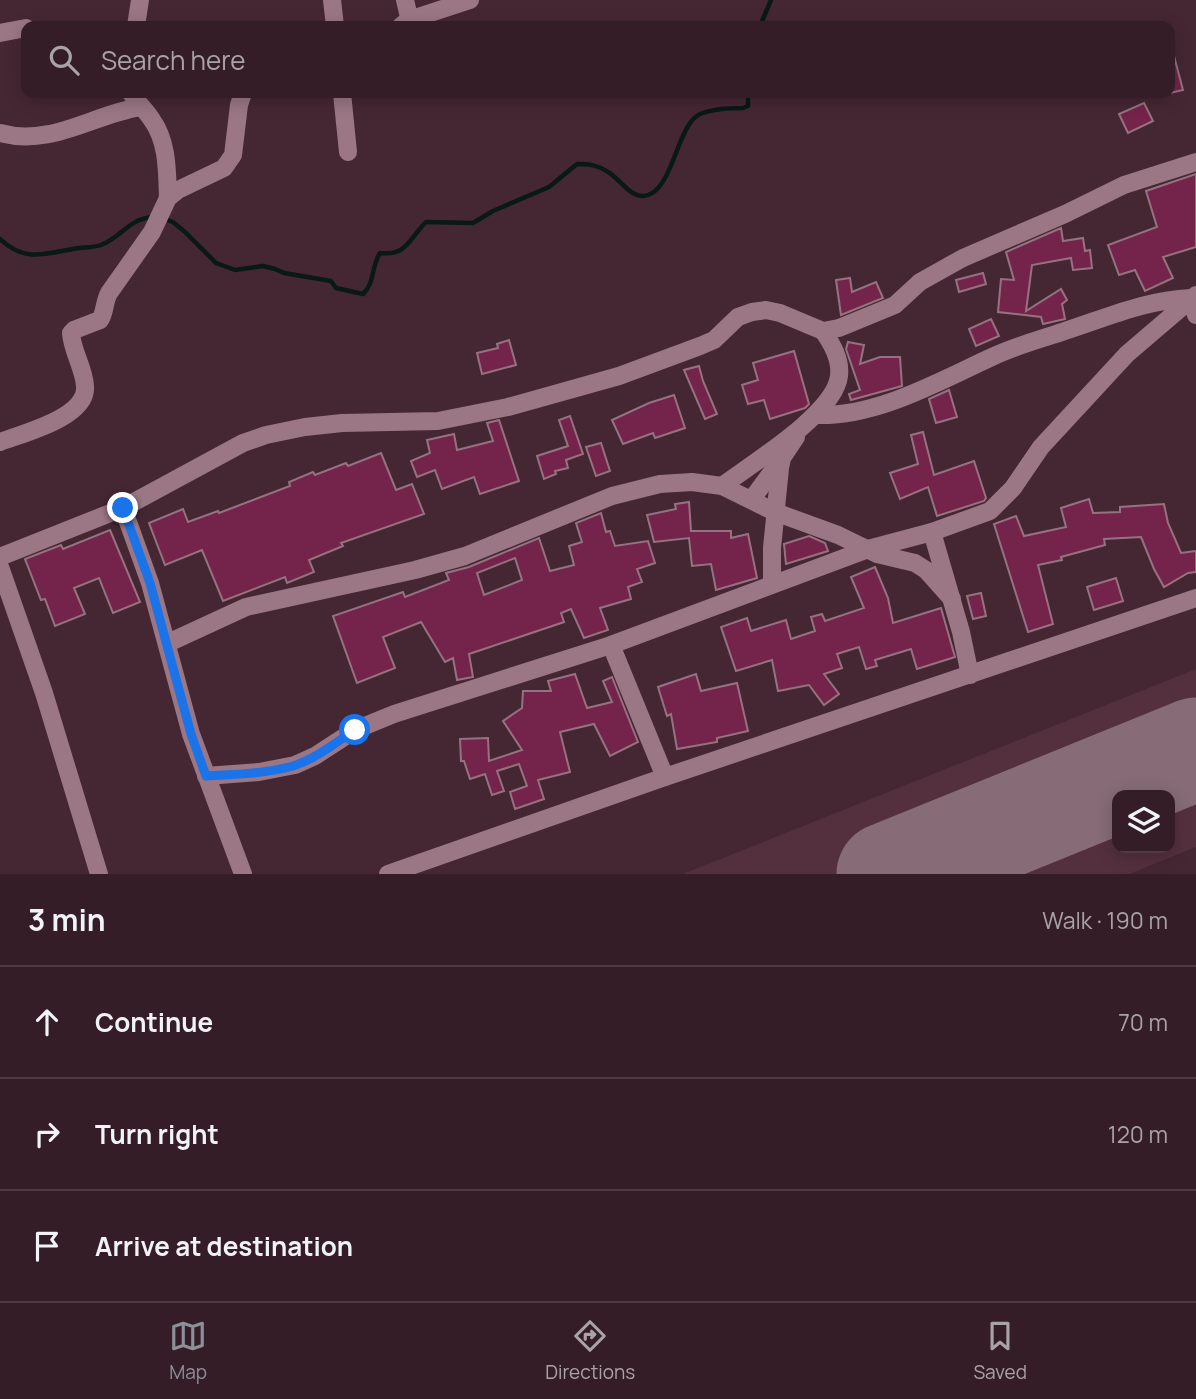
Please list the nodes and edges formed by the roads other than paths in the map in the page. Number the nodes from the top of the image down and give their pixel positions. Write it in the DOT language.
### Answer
graph roads {
  1 [pos="140,0"];
  2 [pos="332,0"];
  3 [pos="405,0"];
  4 [pos="470,0"];
  5 [pos="137,21"];
  6 [pos="334,21"];
  7 [pos="407,21"];
  8 [pos="415,21"];
  9 [pos="21,29"];
  10 [pos="0,33"];
  11 [pos="241,98"];
  12 [pos="343,98"];
  13 [pos="136,100"];
  14 [pos="0,133"];
  15 [pos="348,152"];
  16 [pos="1196,162"];
  17 [pos="168,198"];
  18 [pos="1194,303"];
  19 [pos="822,331"];
  20 [pos="811,419"];
  21 [pos="0,442"];
  22 [pos="782,458"];
  23 [pos="722,486"];
  24 [pos="752,499"];
  25 [pos="123,508"];
  26 [pos="775,512"];
  27 [pos="932,532"];
  28 [pos="868,549"];
  29 [pos="0,557"];
  30 [pos="0,567"];
  31 [pos="772,584"];
  32 [pos="1196,598"];
  33 [pos="952,599"];
  34 [pos="167,643"];
  35 [pos="611,645"];
  36 [pos="970,675"];
  37 [pos="206,776"];
  38 [pos="665,777"];
  39 [pos="99,874"];
  40 [pos="243,874"];
  41 [pos="388,874"];
  1 -- 5 [label="street"];
  2 -- 6 [label="street"];
  3 -- 7 [label="street"];
  4 -- 8 [label="street"];
  9 -- 10 [label="street"];
  11 -- 17 [label="street"];
  12 -- 15 [label="street"];
  13 -- 14 [label="street"];
  13 -- 17 [label="street"];
  16 -- 19 [label="street"];
  17 -- 21 [label="street"];
  18 -- 20 [label="street"];
  18 -- 27 [label="street"];
  19 -- 20 [label="street"];
  19 -- 25 [label="street"];
  20 -- 22 [label="street"];
  20 -- 23 [label="street"];
  22 -- 24 [label="street"];
  22 -- 26 [label="street"];
  23 -- 24 [label="street"];
  23 -- 34 [label="street"];
  24 -- 26 [label="street"];
  25 -- 29 [label="street"];
  25 -- 34 [label="street"];
  26 -- 28 [label="street"];
  26 -- 31 [label="street"];
  27 -- 28 [label="street"];
  27 -- 33 [label="street"];
  28 -- 31 [label="street"];
  28 -- 33 [label="street"];
  30 -- 39 [label="street"];
  31 -- 35 [label="street"];
  32 -- 36 [label="street"];
  33 -- 36 [label="street"];
  34 -- 37 [label="street"];
  35 -- 37 [label="street"];
  35 -- 38 [label="street"];
  36 -- 38 [label="street"];
  37 -- 40 [label="street"];
  38 -- 41 [label="street"];
}
